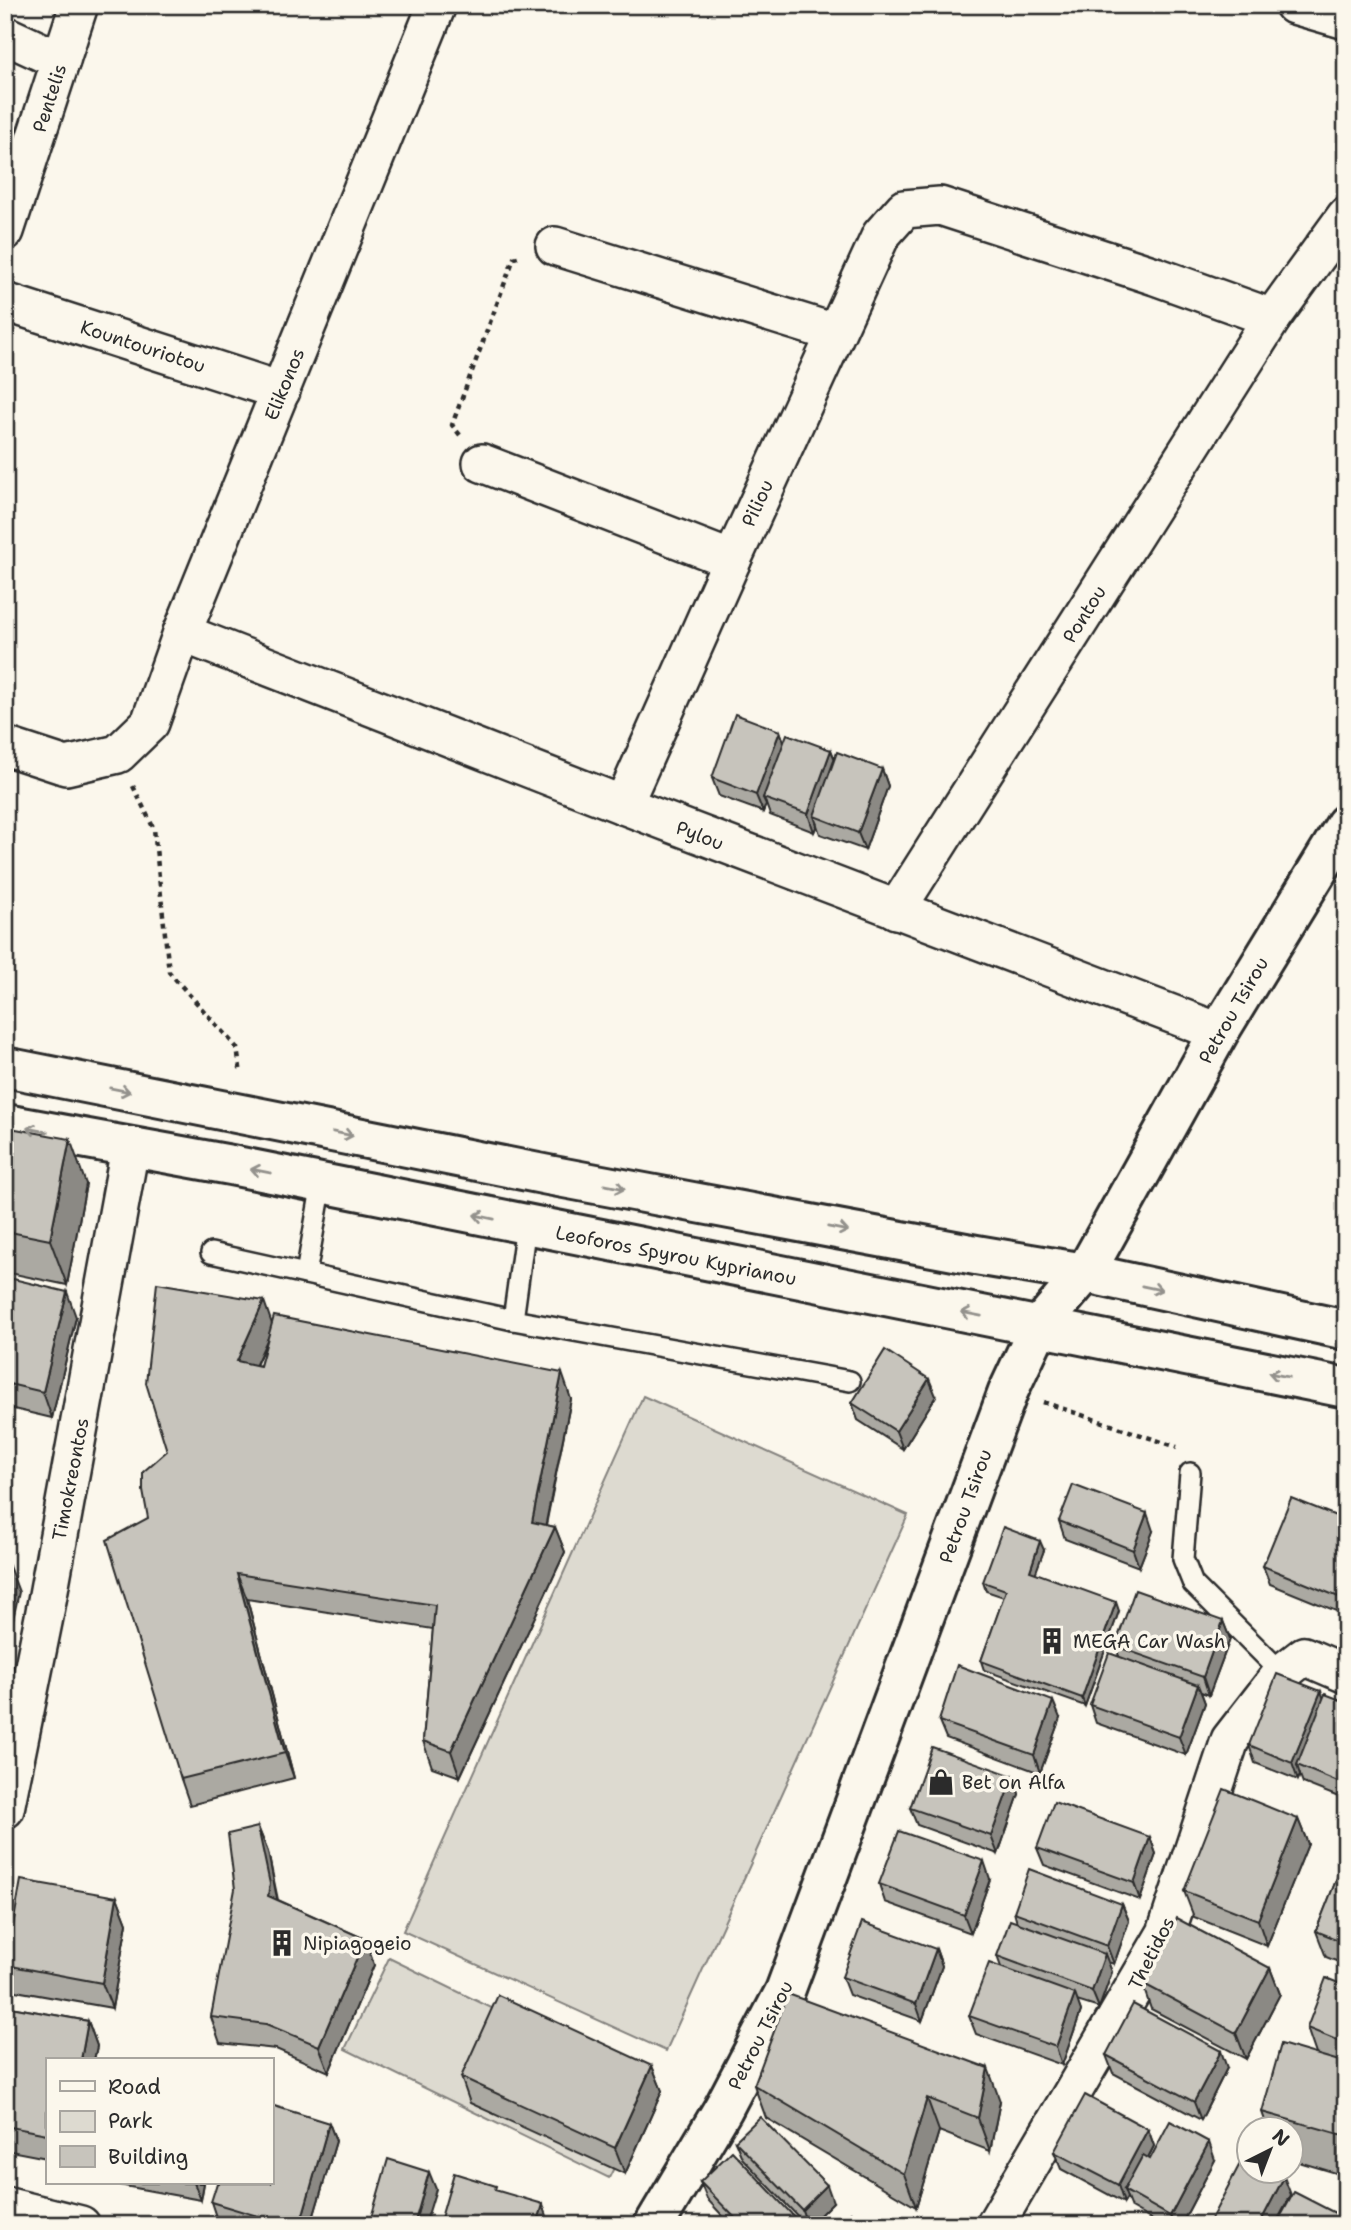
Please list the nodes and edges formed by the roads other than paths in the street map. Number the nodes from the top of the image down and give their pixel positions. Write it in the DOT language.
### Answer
graph roads {
  1 [pos="79,5"];
  2 [pos="437,5"];
  3 [pos="1294,5"];
  4 [pos="1346,20"];
  5 [pos="5,35"];
  6 [pos="61,61"];
  7 [pos="1346,216"];
  8 [pos="5,231"];
  9 [pos="555,246"];
  10 [pos="5,302"];
  11 [pos="1272,318"];
  12 [pos="835,333"];
  13 [pos="281,391"];
  14 [pos="482,463"];
  15 [pos="732,560"];
  16 [pos="182,633"];
  17 [pos="5,746"];
  18 [pos="624,805"];
  19 [pos="1346,824"];
  20 [pos="896,910"];
  21 [pos="1219,1032"];
  22 [pos="5,1067"];
  23 [pos="5,1124"];
  24 [pos="130,1148"];
  25 [pos="322,1183"];
  26 [pos="526,1226"];
  27 [pos="211,1253"];
  28 [pos="1085,1273"];
  29 [pos="306,1274"];
  30 [pos="513,1320"];
  31 [pos="1038,1328"];
  32 [pos="1346,1330"];
  33 [pos="850,1381"];
  34 [pos="1346,1388"];
  35 [pos="1190,1473"];
  36 [pos="1282,1673"];
  37 [pos="1346,1674"];
  38 [pos="5,1809"];
  39 [pos="5,2206"];
  40 [pos="1010,2220"];
  41 [pos="81,2225"];
  42 [pos="654,2225"];
  1 -- 6 [label="street, Pentelis"];
  2 -- 13 [label="street, Elikonos"];
  3 -- 4 [label="street"];
  5 -- 6 [label="street"];
  6 -- 8 [label="street, Pentelis"];
  7 -- 11 [label="street, Pontou"];
  9 -- 12 [label="street"];
  10 -- 13 [label="street, Kountouriotou"];
  11 -- 12 [label="street, Piliou"];
  11 -- 20 [label="street, Pontou"];
  12 -- 15 [label="street, Piliou"];
  13 -- 16 [label="street, Elikonos"];
  14 -- 15 [label="street"];
  15 -- 18 [label="street, Piliou"];
  16 -- 17 [label="street, Elikonos"];
  16 -- 18 [label="street, Pylou"];
  18 -- 20 [label="street, Pylou"];
  19 -- 21 [label="main road, Petrou Tsirou"];
  20 -- 21 [label="street, Pylou"];
  21 -- 28 [label="main road, Petrou Tsirou"];
  22 -- 28 [label="main road, one-way"];
  24 -- 23 [label="main road, Leoforos Spyrou Kyprianou, one-way"];
  25 -- 24 [label="main road, Leoforos Spyrou Kyprianou, one-way"];
  24 -- 38 [label="street, Timokreontos"];
  26 -- 25 [label="main road, Leoforos Spyrou Kyprianou, one-way"];
  25 -- 29 [label="lane"];
  26 -- 30 [label="lane"];
  31 -- 26 [label="main road, Leoforos Spyrou Kyprianou, one-way"];
  27 -- 29 [label="lane"];
  28 -- 31 [label="main road, Petrou Tsirou"];
  28 -- 32 [label="main road, one-way"];
  29 -- 30 [label="lane"];
  30 -- 33 [label="lane"];
  34 -- 31 [label="main road, Leoforos Spyrou Kyprianou, one-way"];
  31 -- 42 [label="main road, Petrou Tsirou"];
  35 -- 36 [label="lane"];
  36 -- 37 [label="street"];
  36 -- 40 [label="street, Thetidos"];
  39 -- 41 [label="street"];
}
